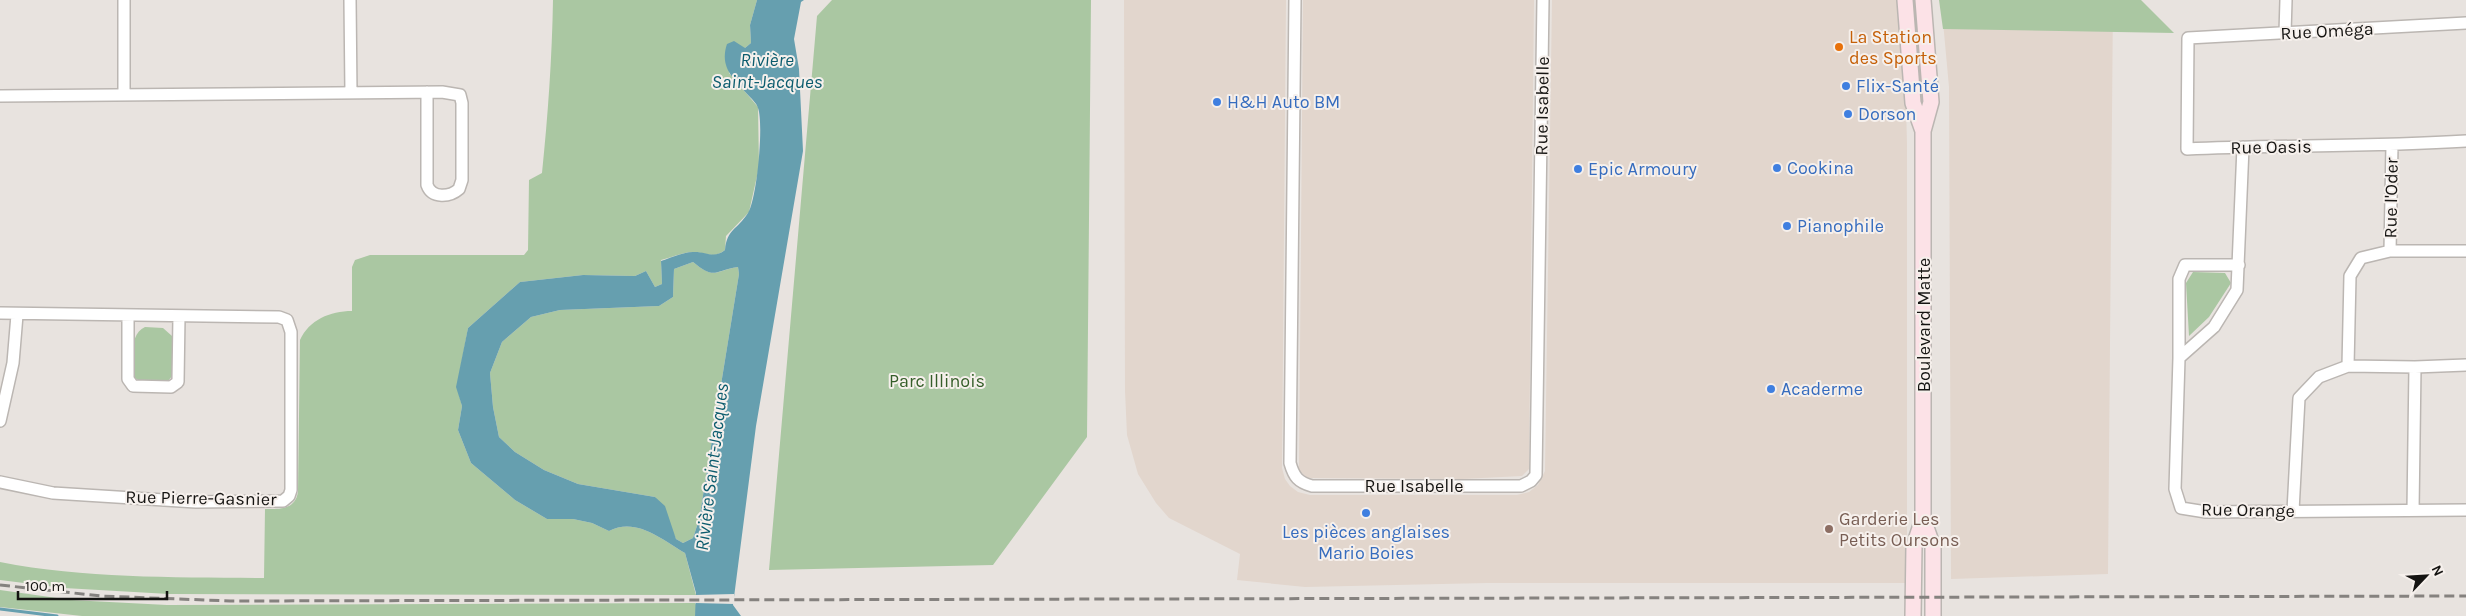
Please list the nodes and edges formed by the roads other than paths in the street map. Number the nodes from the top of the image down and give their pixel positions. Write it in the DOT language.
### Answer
graph roads {
  1 [pos="124,0"];
  2 [pos="350,0"];
  3 [pos="1295,0"];
  4 [pos="1543,0"];
  5 [pos="1905,0"];
  6 [pos="1923,0"];
  7 [pos="2286,0"];
  8 [pos="2466,23"];
  9 [pos="2285,33"];
  10 [pos="2188,38"];
  11 [pos="427,92"];
  12 [pos="351,93"];
  13 [pos="124,95"];
  14 [pos="0,96"];
  15 [pos="1923,131"];
  16 [pos="2466,141"];
  17 [pos="2392,145"];
  18 [pos="2243,146"];
  19 [pos="2390,251"];
  20 [pos="2466,251"];
  21 [pos="2239,265"];
  22 [pos="0,313"];
  23 [pos="17,315"];
  24 [pos="128,316"];
  25 [pos="179,316"];
  26 [pos="2179,358"];
  27 [pos="2466,365"];
  28 [pos="2348,366"];
  29 [pos="2415,367"];
  30 [pos="0,421"];
  31 [pos="0,482"];
  32 [pos="2413,510"];
  33 [pos="2466,510"];
  34 [pos="2293,511"];
  35 [pos="1923,519"];
  36 [pos="1913,616"];
  37 [pos="1933,616"];
  1 -- 13 [label="street"];
  2 -- 12 [label="street"];
  3 -- 4 [label="street, Rue Isabelle"];
  5 -- 15 [label="main road, Boulevard Matte"];
  6 -- 15 [label="main road, Boulevard Matte"];
  7 -- 9 [label="street"];
  8 -- 9 [label="street, Rue Oméga"];
  9 -- 10 [label="street, Rue Oméga"];
  10 -- 18 [label="street, Rue Oasis"];
  11 -- 11 [label="street"];
  11 -- 12 [label="street"];
  12 -- 13 [label="street"];
  13 -- 14 [label="street"];
  15 -- 35 [label="main road, Boulevard Matte"];
  16 -- 17 [label="street, Rue Oasis"];
  17 -- 18 [label="street, Rue Oasis"];
  17 -- 19 [label="street, Rue l'Oder"];
  18 -- 21 [label="street"];
  19 -- 20 [label="street"];
  19 -- 28 [label="street"];
  21 -- 26 [label="street"];
  21 -- 26 [label="street, Rue Orange"];
  22 -- 23 [label="street"];
  23 -- 24 [label="street"];
  23 -- 30 [label="street"];
  24 -- 25 [label="street"];
  24 -- 25 [label="street"];
  25 -- 31 [label="street, Rue Pierre-Gasnier"];
  26 -- 34 [label="street, Rue Orange"];
  27 -- 29 [label="street"];
  28 -- 29 [label="street"];
  28 -- 34 [label="street"];
  29 -- 32 [label="street"];
  32 -- 33 [label="street, Rue Orange"];
  32 -- 34 [label="street, Rue Orange"];
  35 -- 36 [label="main road, Boulevard Matte"];
  35 -- 37 [label="main road, Boulevard Matte"];
}
